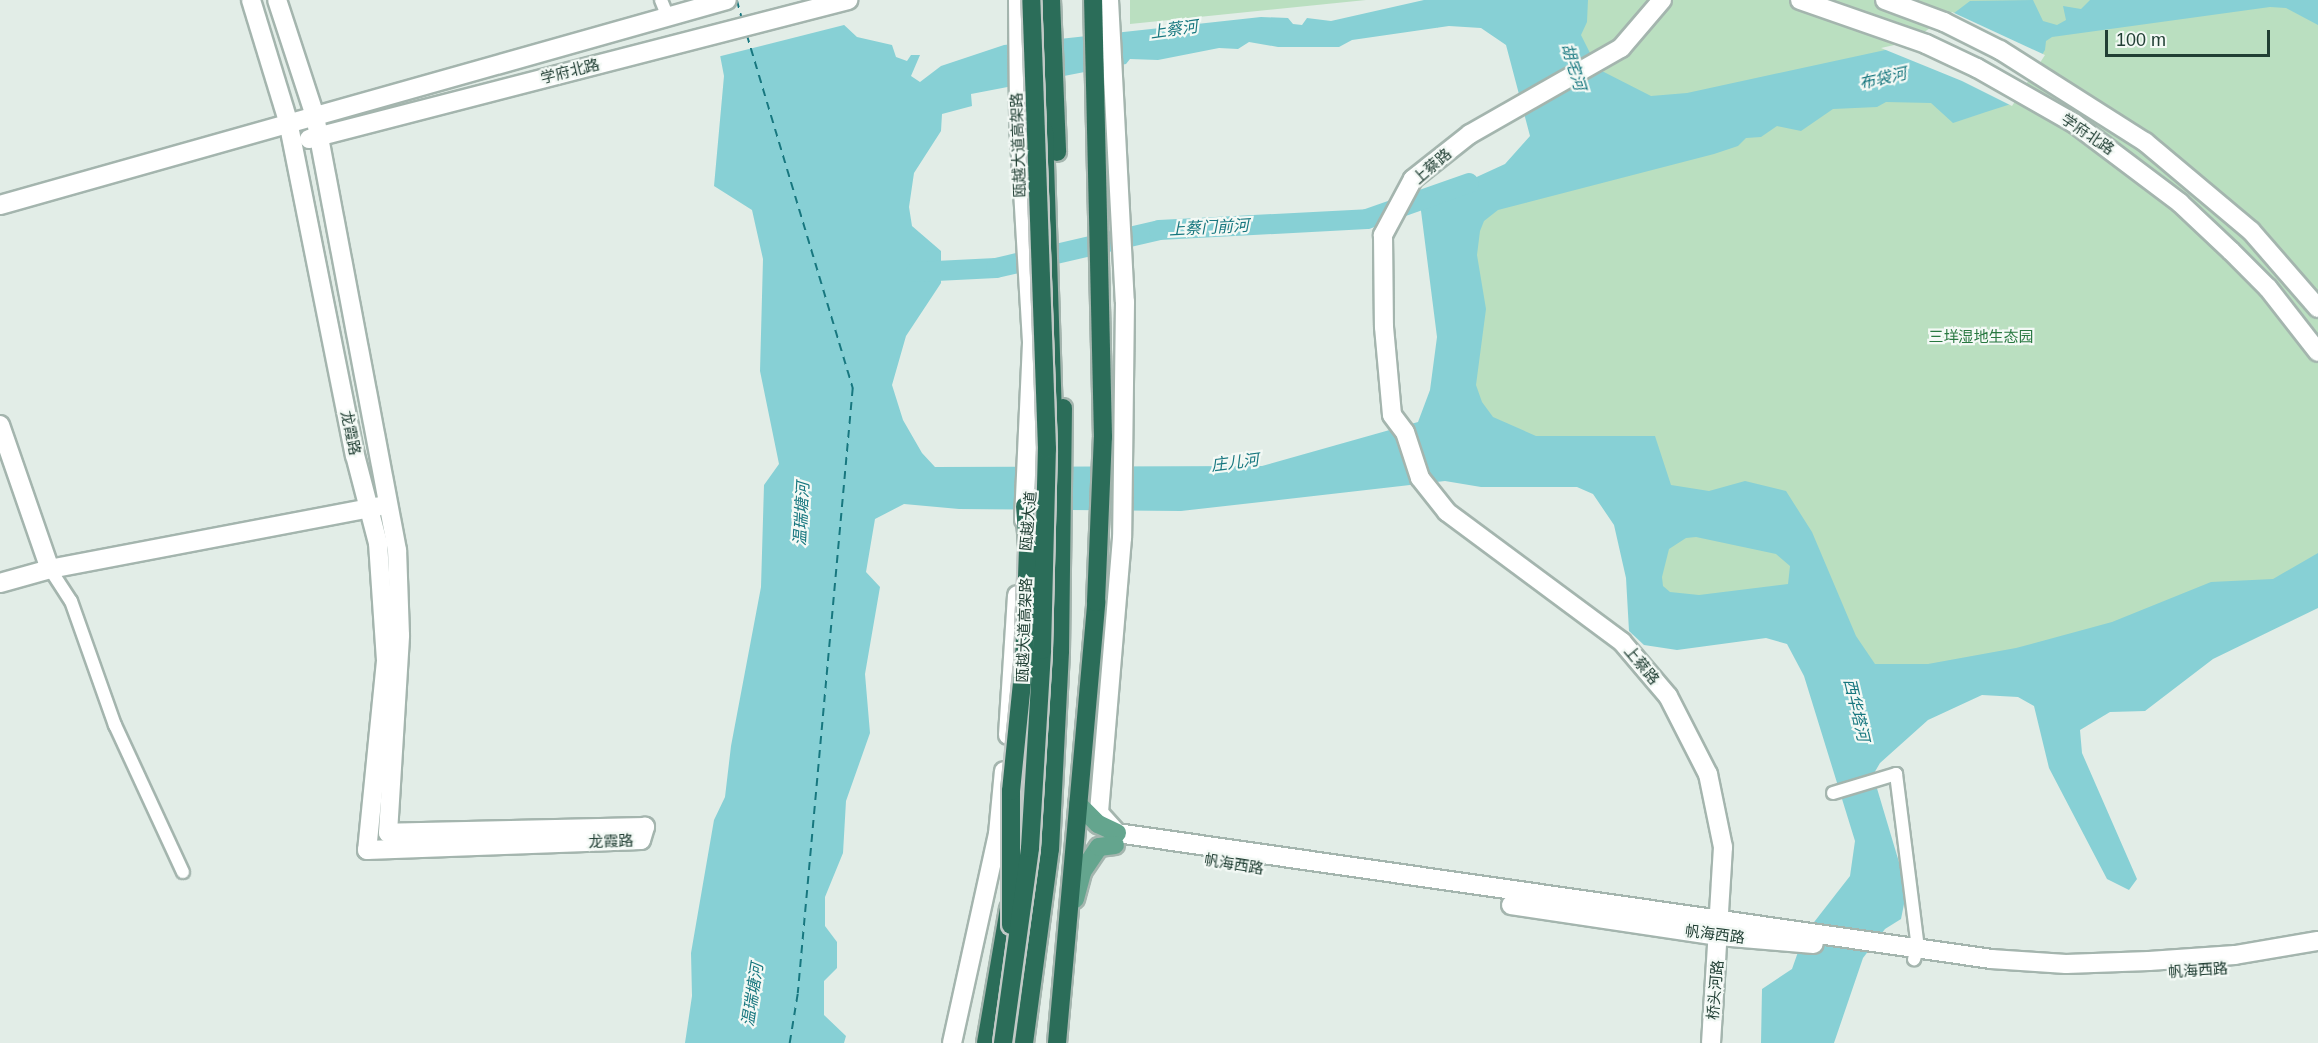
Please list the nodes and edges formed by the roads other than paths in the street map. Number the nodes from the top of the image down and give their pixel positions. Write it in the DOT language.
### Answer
graph roads {
  1 [pos="251,0"];
  2 [pos="277,0"];
  3 [pos="727,0"];
  4 [pos="848,0"];
  5 [pos="1018,0"];
  6 [pos="1031,0"];
  7 [pos="1036,0"];
  8 [pos="1051,0"];
  9 [pos="1109,0"];
  10 [pos="1662,0"];
  11 [pos="1800,0"];
  12 [pos="1887,1"];
  13 [pos="664,8"];
  14 [pos="1093,9"];
  15 [pos="315,116"];
  16 [pos="288,122"];
  17 [pos="318,136"];
  18 [pos="292,142"];
  19 [pos="0,205"];
  20 [pos="2318,308"];
  21 [pos="2318,352"];
  22 [pos="0,425"];
  23 [pos="389,504"];
  24 [pos="1025,506"];
  25 [pos="369,508"];
  26 [pos="50,569"];
  27 [pos="0,583"];
  28 [pos="1017,595"];
  29 [pos="1033,648"];
  30 [pos="1833,793"];
  31 [pos="1078,804"];
  32 [pos="1116,839"];
  33 [pos="183,872"];
  34 [pos="1720,928"];
  35 [pos="2318,941"];
  36 [pos="1916,953"];
  37 [pos="2318,954"];
  38 [pos="1062,975"];
  39 [pos="1013,977"];
  40 [pos="952,1043"];
  41 [pos="986,1043"];
  42 [pos="1004,1043"];
  43 [pos="1024,1043"];
  44 [pos="1058,1043"];
  45 [pos="1711,1043"];
  1 -- 16 [label="street, 龙霞路"];
  2 -- 15 [label="street, 龙霞路"];
  3 -- 13 [label="street"];
  4 -- 17 [label="street, 学府北路"];
  5 -- 24 [label="street"];
  6 -- 39 [label="highway, 瓯越大道高架路, bridge"];
  7 -- 29 [label="highway, 瓯越大道, bridge"];
  8 -- 43 [label="highway"];
  9 -- 32 [label="street"];
  10 -- 34 [label="street, 上蔡路"];
  11 -- 21 [label="street, 学府北路"];
  12 -- 20 [label="street, 学府北路"];
  13 -- 15 [label="street"];
  14 -- 31 [label="highway"];
  15 -- 16 [label="street"];
  15 -- 17 [label="street, 龙霞路"];
  16 -- 18 [label="street, 龙霞路"];
  16 -- 19 [label="street"];
  17 -- 18 [label="street, 学府北路"];
  17 -- 23 [label="street, 龙霞路"];
  18 -- 25 [label="street, 龙霞路"];
  22 -- 26 [label="street"];
  23 -- 25 [label="street"];
  23 -- 25 [label="street, 龙霞路"];
  24 -- 28 [label="street"];
  24 -- 39 [label="highway, bridge"];
  25 -- 26 [label="street"];
  26 -- 27 [label="street"];
  26 -- 33 [label="street"];
  28 -- 29 [label="street"];
  28 -- 40 [label="street"];
  29 -- 41 [label="highway, 瓯越大道"];
  30 -- 36 [label="street"];
  31 -- 32 [label="main road"];
  31 -- 38 [label="highway"];
  32 -- 34 [label="street, 帆海西路"];
  32 -- 38 [label="main road"];
  34 -- 36 [label="street, 帆海西路"];
  34 -- 45 [label="street, 桥头河路"];
  35 -- 36 [label="street, 帆海西路"];
  36 -- 37 [label="street, 帆海西路"];
  38 -- 44 [label="highway"];
  39 -- 42 [label="highway, 瓯越大道高架路, bridge"];
}
